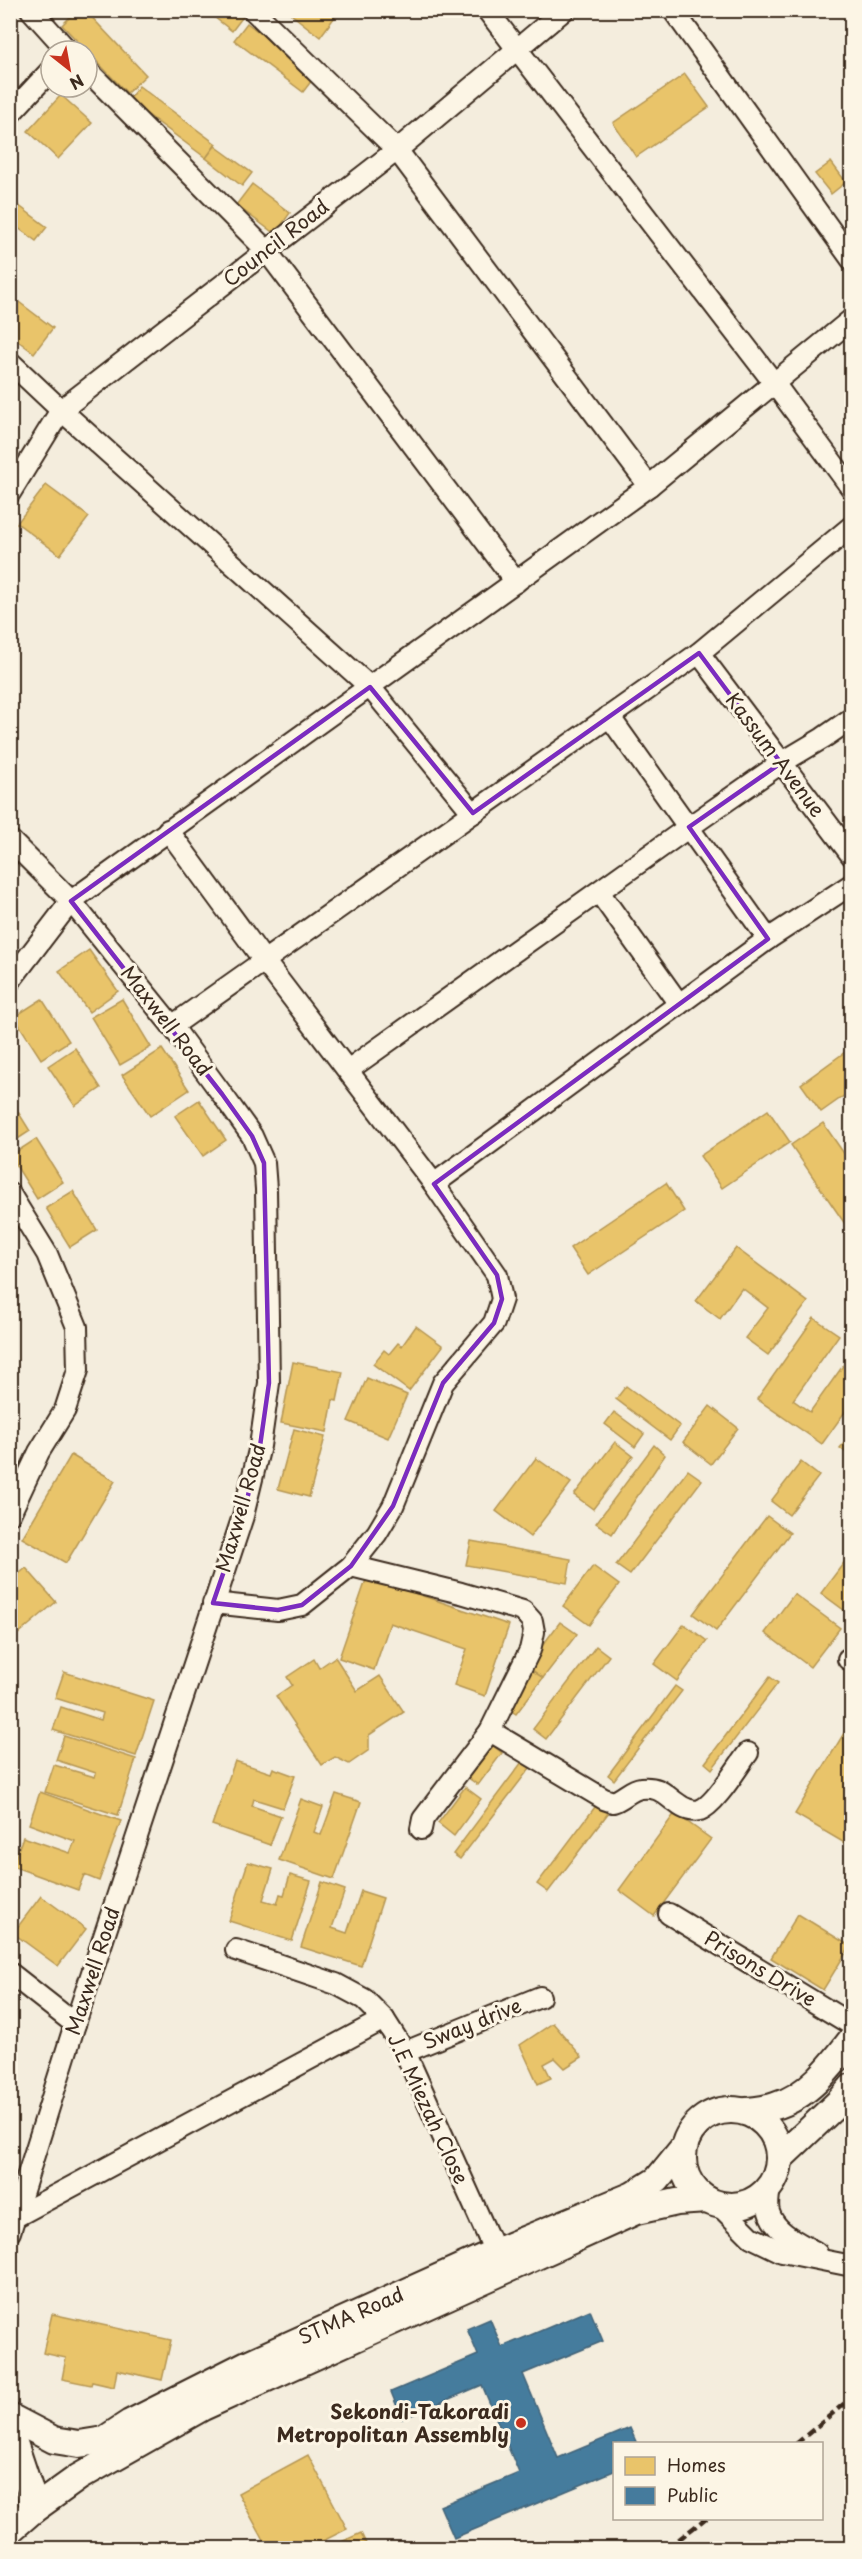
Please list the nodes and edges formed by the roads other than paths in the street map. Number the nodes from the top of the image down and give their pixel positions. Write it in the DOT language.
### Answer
graph roads {
  1 [pos="31,10"];
  2 [pos="253,10"];
  3 [pos="487,10"];
  4 [pos="564,10"];
  5 [pos="673,10"];
  6 [pos="57,39"];
  7 [pos="516,51"];
  8 [pos="99,82"];
  9 [pos="39,83"];
  10 [pos="10,114"];
  11 [pos="397,150"];
  12 [pos="266,250"];
  13 [pos="852,260"];
  14 [pos="852,319"];
  15 [pos="10,362"];
  16 [pos="774,383"];
  17 [pos="61,410"];
  18 [pos="649,486"];
  19 [pos="852,489"];
  20 [pos="10,493"];
  21 [pos="852,526"];
  22 [pos="516,582"];
  23 [pos="699,653"];
  24 [pos="370,687"];
  25 [pos="609,716"];
  26 [pos="852,718"];
  27 [pos="781,763"];
  28 [pos="473,813"];
  29 [pos="689,827"];
  30 [pos="168,830"];
  31 [pos="10,840"];
  32 [pos="852,856"];
  33 [pos="852,884"];
  34 [pos="599,892"];
  35 [pos="71,902"];
  36 [pos="768,939"];
  37 [pos="265,962"];
  38 [pos="10,981"];
  39 [pos="679,1004"];
  40 [pos="172,1026"];
  41 [pos="348,1070"];
  42 [pos="434,1184"];
  43 [pos="10,1194"];
  44 [pos="10,1514"];
  45 [pos="351,1566"];
  46 [pos="213,1603"];
  47 [pos="490,1731"];
  48 [pos="748,1753"];
  49 [pos="421,1829"];
  50 [pos="669,1914"];
  51 [pos="236,1950"];
  52 [pos="10,1973"];
  53 [pos="540,1997"];
  54 [pos="384,2019"];
  55 [pos="75,2024"];
  56 [pos="852,2025"];
  57 [pos="852,2039"];
  58 [pos="405,2052"];
  59 [pos="852,2087"];
  60 [pos="747,2111"];
  61 [pos="683,2148"];
  62 [pos="780,2158"];
  63 [pos="770,2187"];
  64 [pos="713,2202"];
  65 [pos="14,2224"];
  66 [pos="495,2252"];
  67 [pos="843,2264"];
  68 [pos="10,2417"];
  69 [pos="10,2431"];
  70 [pos="33,2510"];
  71 [pos="10,2530"];
  1 -- 6 [label="street"];
  2 -- 11 [label="street"];
  3 -- 7 [label="street"];
  4 -- 7 [label="street, Council Road"];
  5 -- 13 [label="street"];
  7 -- 11 [label="street, Council Road"];
  7 -- 16 [label="street"];
  8 -- 12 [label="street"];
  9 -- 10 [label="street"];
  11 -- 12 [label="street, Council Road"];
  11 -- 18 [label="street"];
  12 -- 17 [label="street, Council Road"];
  12 -- 22 [label="street"];
  14 -- 16 [label="street"];
  15 -- 17 [label="street"];
  16 -- 18 [label="street"];
  16 -- 19 [label="street"];
  17 -- 20 [label="street, Council Road"];
  17 -- 24 [label="street"];
  18 -- 22 [label="street"];
  21 -- 23 [label="street"];
  22 -- 24 [label="street"];
  23 -- 25 [label="street"];
  23 -- 27 [label="street, Kassum Avenue"];
  24 -- 28 [label="street"];
  24 -- 30 [label="street"];
  25 -- 28 [label="street"];
  25 -- 29 [label="street"];
  26 -- 27 [label="street"];
  27 -- 29 [label="street"];
  27 -- 32 [label="street, Kassum Avenue"];
  28 -- 37 [label="street"];
  29 -- 34 [label="street"];
  29 -- 36 [label="street"];
  30 -- 35 [label="street"];
  30 -- 37 [label="street"];
  31 -- 35 [label="street, Maxwell Road"];
  33 -- 36 [label="street"];
  34 -- 39 [label="street"];
  34 -- 41 [label="street"];
  35 -- 38 [label="street"];
  35 -- 40 [label="street, Maxwell Road"];
  36 -- 39 [label="street"];
  37 -- 40 [label="street"];
  37 -- 41 [label="street"];
  39 -- 42 [label="street"];
  40 -- 46 [label="street, Maxwell Road"];
  41 -- 42 [label="street"];
  42 -- 45 [label="street"];
  43 -- 44 [label="street"];
  45 -- 46 [label="street"];
  45 -- 47 [label="street"];
  46 -- 55 [label="street, Maxwell Road"];
  47 -- 48 [label="street"];
  47 -- 49 [label="street"];
  50 -- 56 [label="street, Prisons Drive"];
  51 -- 54 [label="street, J.E Miezah Close"];
  52 -- 55 [label="street"];
  53 -- 58 [label="street, Sway drive"];
  54 -- 58 [label="street, J.E Miezah Close"];
  54 -- 65 [label="street"];
  55 -- 65 [label="street, Maxwell Road"];
  57 -- 60 [label="main road"];
  58 -- 66 [label="street, J.E Miezah Close"];
  59 -- 62 [label="main road"];
  60 -- 61 [label="main road"];
  60 -- 62 [label="main road"];
  61 -- 64 [label="main road"];
  61 -- 66 [label="main road, STMA Road"];
  62 -- 63 [label="main road"];
  63 -- 64 [label="main road"];
  63 -- 67 [label="street"];
  64 -- 67 [label="street"];
  64 -- 70 [label="main road, STMA Road"];
  66 -- 68 [label="main road, STMA Road"];
  69 -- 70 [label="main road"];
  70 -- 71 [label="main road, STMA Road"];
}
